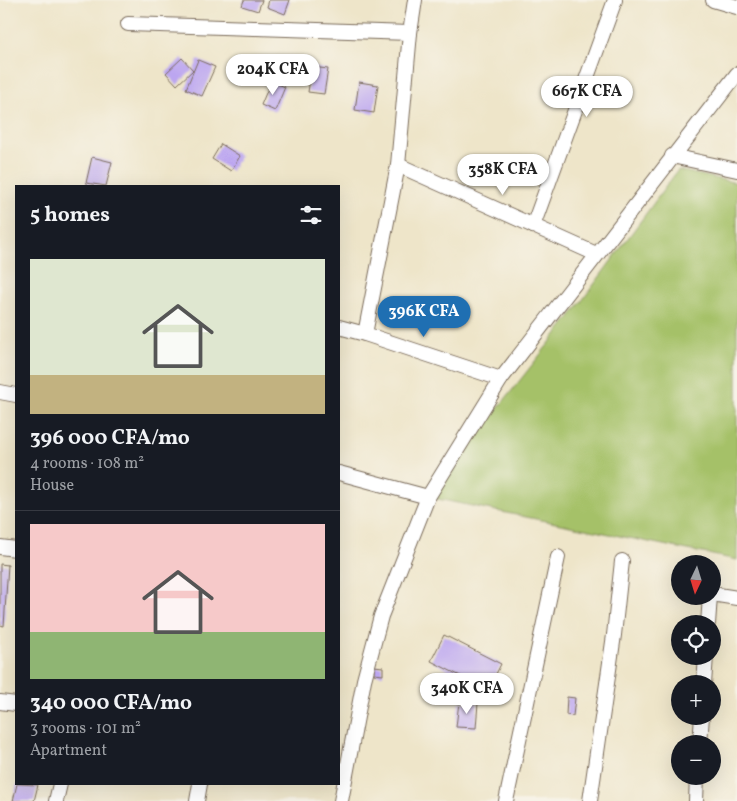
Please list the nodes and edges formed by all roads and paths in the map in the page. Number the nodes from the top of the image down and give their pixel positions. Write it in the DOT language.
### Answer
graph roads {
  1 [pos="415,0"];
  2 [pos="615,0"];
  3 [pos="713,0"];
  4 [pos="737,7"];
  5 [pos="128,24"];
  6 [pos="410,33"];
  7 [pos="737,74"];
  8 [pos="672,156"];
  9 [pos="398,165"];
  10 [pos="737,170"];
  11 [pos="533,226"];
  12 [pos="596,254"];
  13 [pos="340,327"];
  14 [pos="365,334"];
  15 [pos="501,379"];
  16 [pos="0,392"];
  17 [pos="15,395"];
  18 [pos="340,472"];
  19 [pos="428,497"];
  20 [pos="0,547"];
  21 [pos="15,549"];
  22 [pos="558,557"];
  23 [pos="622,561"];
  24 [pos="721,596"];
  25 [pos="737,598"];
  26 [pos="0,702"];
  27 [pos="15,704"];
  28 [pos="60,785"];
  29 [pos="200,785"];
  30 [pos="697,785"];
  31 [pos="56,801"];
  32 [pos="197,801"];
  33 [pos="341,801"];
  34 [pos="506,801"];
  35 [pos="590,801"];
  36 [pos="696,801"];
  1 -- 6 [label="street"];
  2 -- 11 [label="street"];
  3 -- 4 [label="street"];
  5 -- 6 [label="street"];
  6 -- 9 [label="street"];
  7 -- 8 [label="street"];
  8 -- 10 [label="street"];
  8 -- 12 [label="street"];
  9 -- 11 [label="street"];
  9 -- 14 [label="street"];
  11 -- 12 [label="street"];
  12 -- 15 [label="street"];
  13 -- 14 [label="street"];
  14 -- 15 [label="street"];
  15 -- 19 [label="street"];
  16 -- 17 [label="street"];
  18 -- 19 [label="street"];
  19 -- 33 [label="street"];
  20 -- 21 [label="street"];
  22 -- 34 [label="street"];
  23 -- 35 [label="street"];
  24 -- 25 [label="street"];
  26 -- 27 [label="street"];
  28 -- 31 [label="street"];
  29 -- 32 [label="street"];
  30 -- 36 [label="street"];
}
